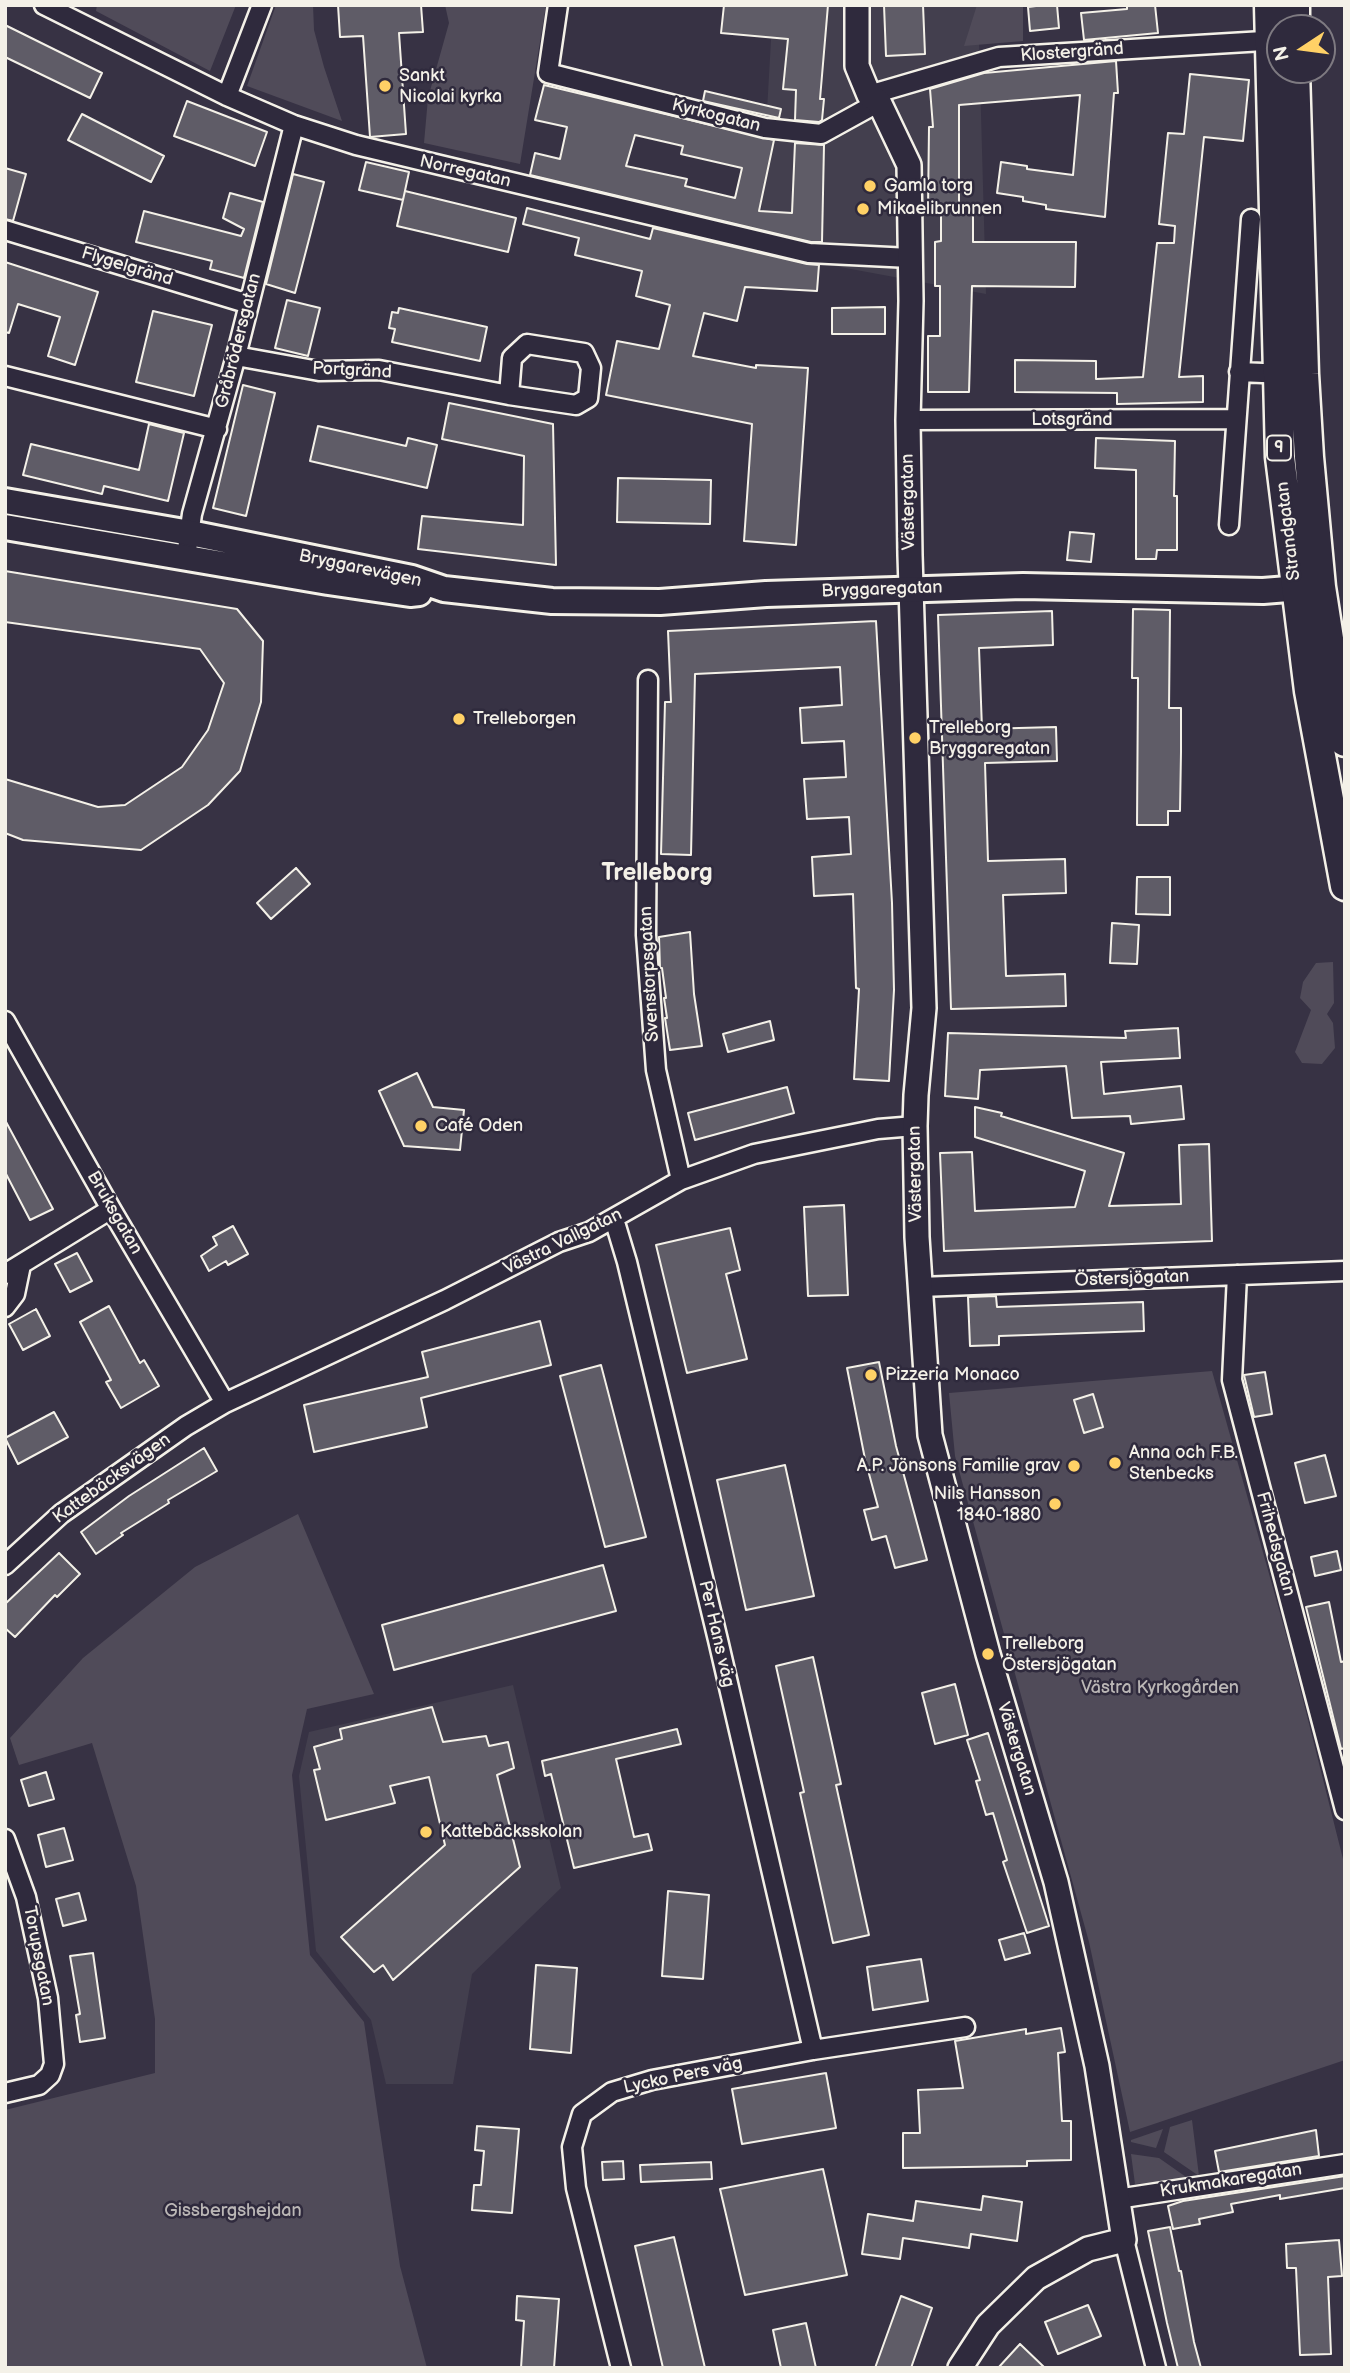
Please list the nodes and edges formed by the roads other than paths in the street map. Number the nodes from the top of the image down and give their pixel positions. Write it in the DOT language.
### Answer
graph roads {
  1 [pos="44,5"];
  2 [pos="262,5"];
  3 [pos="558,5"];
  4 [pos="857,5"];
  5 [pos="1266,41"];
  6 [pos="1277,84"];
  7 [pos="1295,84"];
  8 [pos="228,96"];
  9 [pos="874,99"];
  10 [pos="294,125"];
  11 [pos="1251,219"];
  12 [pos="5,230"];
  13 [pos="910,258"];
  14 [pos="249,304"];
  15 [pos="236,356"];
  16 [pos="1239,372"];
  17 [pos="1290,374"];
  18 [pos="5,376"];
  19 [pos="509,395"];
  20 [pos="1235,419"];
  21 [pos="908,421"];
  22 [pos="217,429"];
  23 [pos="5,501"];
  24 [pos="1229,524"];
  25 [pos="5,527"];
  26 [pos="188,545"];
  27 [pos="1308,588"];
  28 [pos="443,589"];
  29 [pos="912,589"];
  30 [pos="648,681"];
  31 [pos="1345,742"];
  32 [pos="1345,886"];
  33 [pos="5,1021"];
  34 [pos="915,1126"];
  35 [pos="681,1180"];
  36 [pos="111,1209"];
  37 [pos="614,1219"];
  38 [pos="13,1269"];
  39 [pos="1345,1271"];
  40 [pos="1237,1275"];
  41 [pos="920,1287"];
  42 [pos="5,1307"];
  43 [pos="225,1403"];
  44 [pos="5,1565"];
  45 [pos="1345,1810"];
  46 [pos="5,1839"];
  47 [pos="965,2026"];
  48 [pos="813,2050"];
  49 [pos="5,2093"];
  50 [pos="1345,2164"];
  51 [pos="1117,2199"];
  52 [pos="1124,2240"];
  53 [pos="621,2368"];
  54 [pos="960,2368"];
  55 [pos="1156,2368"];
  1 -- 8 [label="street, Norregatan"];
  2 -- 8 [label="street"];
  3 -- 9 [label="street, Kyrkogatan"];
  4 -- 9 [label="street, Västergatan"];
  5 -- 9 [label="street, Klostergränd"];
  6 -- 17 [label="main road, Strandgatan / 9"];
  7 -- 17 [label="main road, Strandgatan / 9"];
  8 -- 10 [label="street, Norregatan"];
  9 -- 13 [label="street, Västergatan"];
  10 -- 13 [label="street, Norregatan"];
  10 -- 14 [label="street, Gråbrödersgatan"];
  11 -- 16 [label="street"];
  12 -- 14 [label="street, Flygelgränd"];
  13 -- 21 [label="street, Västergatan"];
  14 -- 15 [label="street, Gråbrödersgatan"];
  15 -- 19 [label="street, Portgränd"];
  15 -- 22 [label="street, Gråbrödersgatan"];
  16 -- 17 [label="street"];
  16 -- 20 [label="street"];
  17 -- 27 [label="main road, Strandgatan / 9"];
  18 -- 22 [label="street"];
  19 -- 19 [label="street, Portgränd"];
  20 -- 21 [label="street, Lotsgränd"];
  20 -- 24 [label="street"];
  21 -- 29 [label="street, Västergatan"];
  22 -- 26 [label="street, Gråbrödersgatan"];
  23 -- 26 [label="main road, Bryggarevägen"];
  25 -- 26 [label="main road, Bryggarevägen"];
  26 -- 28 [label="main road, Bryggarevägen"];
  27 -- 29 [label="main road, Bryggaregatan"];
  27 -- 31 [label="main road, Strandgatan / 9"];
  27 -- 32 [label="main road, Strandgatan / 9"];
  28 -- 29 [label="main road, Bryggaregatan"];
  29 -- 34 [label="street, Västergatan"];
  30 -- 35 [label="street, Svenstorpsgatan"];
  33 -- 36 [label="street, Bruksgatan"];
  34 -- 35 [label="street, Västra Vallgatan"];
  34 -- 41 [label="street, Västergatan"];
  35 -- 37 [label="street, Västra Vallgatan"];
  36 -- 38 [label="street"];
  36 -- 43 [label="street, Bruksgatan"];
  37 -- 43 [label="street, Västra Vallgatan"];
  37 -- 48 [label="street, Per Hans väg"];
  38 -- 42 [label="street"];
  39 -- 40 [label="street, Östersjögatan"];
  40 -- 41 [label="street, Östersjögatan"];
  40 -- 45 [label="street, Frihedsgatan"];
  41 -- 51 [label="street, Västergatan"];
  43 -- 44 [label="street, Kattebäcksvägen"];
  46 -- 49 [label="street, Torupsgatan"];
  47 -- 48 [label="street, Lycko Pers väg"];
  48 -- 53 [label="street, Lycko Pers väg"];
  50 -- 51 [label="street, Krukmakaregatan"];
  51 -- 52 [label="street, Västergatan"];
  52 -- 54 [label="street"];
  52 -- 55 [label="street"];
}
